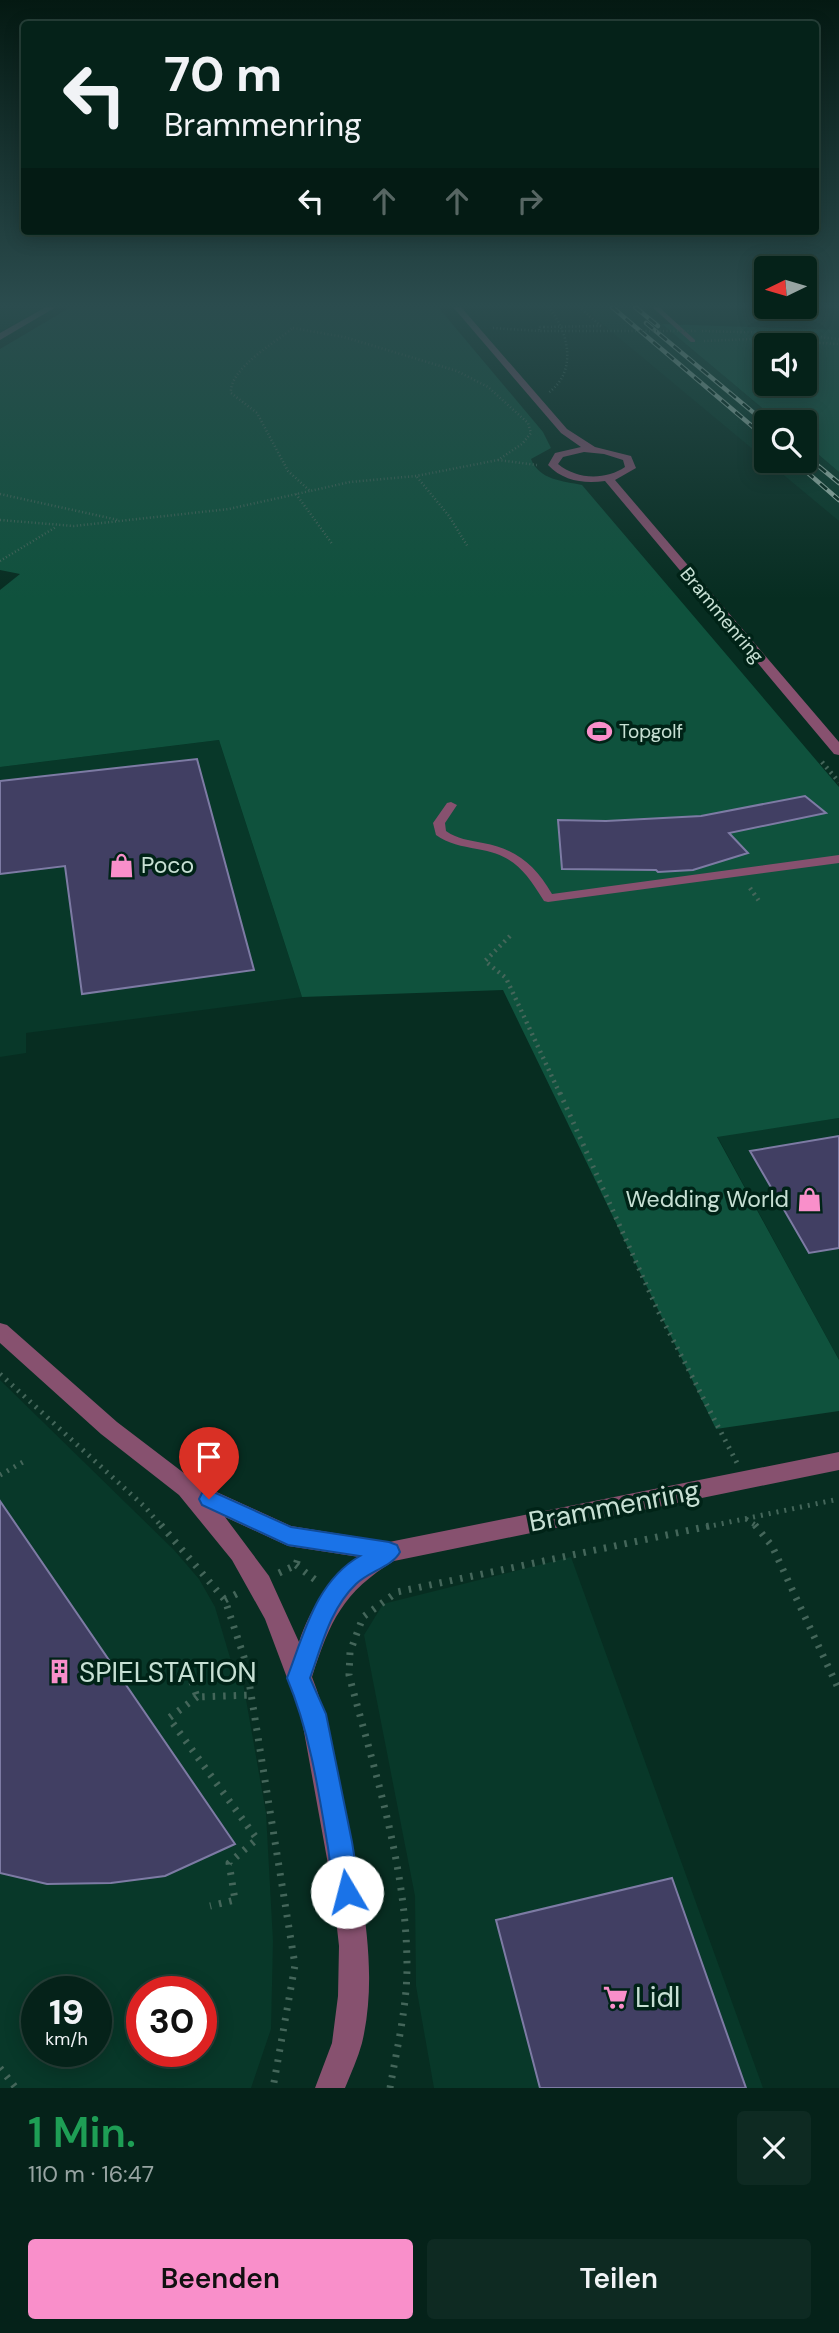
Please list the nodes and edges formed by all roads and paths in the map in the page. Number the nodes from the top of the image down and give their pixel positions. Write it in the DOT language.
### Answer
graph roads {
  1 [pos="246,404"];
  2 [pos="507,404"];
  3 [pos="541,404"];
  4 [pos="564,431"];
  5 [pos="591,449"];
  6 [pos="572,451"];
  7 [pos="541,459"];
  8 [pos="498,460"];
  9 [pos="416,476"];
  10 [pos="607,477"];
  11 [pos="310,491"];
  12 [pos="0,494"];
  13 [pos="296,494"];
  14 [pos="0,520"];
  15 [pos="122,521"];
  16 [pos="57,526"];
  17 [pos="333,545"];
  18 [pos="468,547"];
  19 [pos="0,561"];
  20 [pos="839,751"];
  21 [pos="821,760"];
  22 [pos="839,782"];
  23 [pos="451,805"];
  24 [pos="839,859"];
  25 [pos="510,936"];
  26 [pos="0,1331"];
  27 [pos="0,1374"];
  28 [pos="839,1461"];
  29 [pos="23,1462"];
  30 [pos="0,1475"];
  31 [pos="745,1479"];
  32 [pos="187,1488"];
  33 [pos="839,1499"];
  34 [pos="745,1518"];
  35 [pos="389,1552"];
  36 [pos="299,1678"];
  37 [pos="192,1682"];
  38 [pos="839,1690"];
  39 [pos="252,1695"];
  40 [pos="197,1697"];
  41 [pos="210,1906"];
  42 [pos="0,2068"];
  43 [pos="16,2088"];
  44 [pos="273,2088"];
  45 [pos="330,2088"];
  46 [pos="390,2088"];
  1 -- 11 [label="path"];
  2 -- 8 [label="path"];
  3 -- 4 [label="street"];
  4 -- 5 [label="street"];
  4 -- 6 [label="street"];
  5 -- 6 [label="street"];
  5 -- 10 [label="street"];
  6 -- 10 [label="street"];
  7 -- 8 [label="path"];
  8 -- 9 [label="path"];
  9 -- 11 [label="path"];
  9 -- 18 [label="path"];
  10 -- 20 [label="street, Brammenring"];
  11 -- 13 [label="path"];
  12 -- 15 [label="path"];
  13 -- 15 [label="path"];
  13 -- 17 [label="path"];
  14 -- 16 [label="path"];
  15 -- 16 [label="path"];
  16 -- 19 [label="path"];
  21 -- 22 [label="path"];
  23 -- 24 [label="lane"];
  25 -- 31 [label="path"];
  26 -- 32 [label="street, Brammenring"];
  27 -- 39 [label="path"];
  28 -- 31 [label="street, Brammenring"];
  29 -- 30 [label="path"];
  31 -- 35 [label="street, Brammenring"];
  32 -- 35 [label="street, Brammenring"];
  32 -- 36 [label="street, Brammenring"];
  33 -- 34 [label="path"];
  34 -- 38 [label="path"];
  34 -- 46 [label="path"];
  35 -- 36 [label="street, Brammenring"];
  36 -- 45 [label="street, Brammenring"];
  37 -- 40 [label="path"];
  39 -- 40 [label="path"];
  39 -- 44 [label="path"];
  40 -- 41 [label="path"];
  42 -- 43 [label="path"];
}
